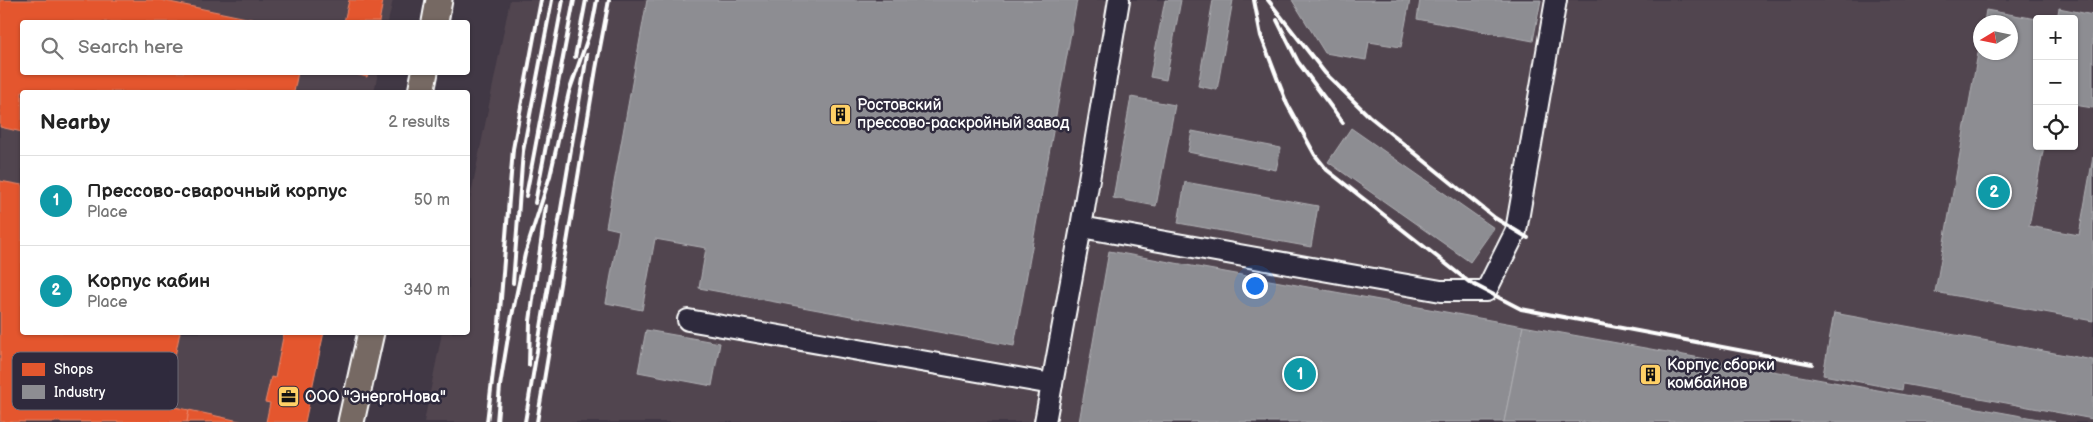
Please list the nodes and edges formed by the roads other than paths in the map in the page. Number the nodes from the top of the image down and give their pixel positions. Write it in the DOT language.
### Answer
graph roads {
  1 [pos="439,0"];
  2 [pos="1119,0"];
  3 [pos="1556,0"];
  4 [pos="435,20"];
  5 [pos="424,75"];
  6 [pos="421,90"];
  7 [pos="1081,227"];
  8 [pos="688,320"];
  9 [pos="370,335"];
  10 [pos="1052,384"];
  11 [pos="351,422"];
  12 [pos="1045,422"];
  1 -- 4 [label="main road"];
  2 -- 7 [label="lane"];
  3 -- 7 [label="lane"];
  5 -- 6 [label="main road"];
  7 -- 10 [label="lane"];
  8 -- 10 [label="lane"];
  9 -- 11 [label="main road"];
  10 -- 12 [label="lane"];
}
